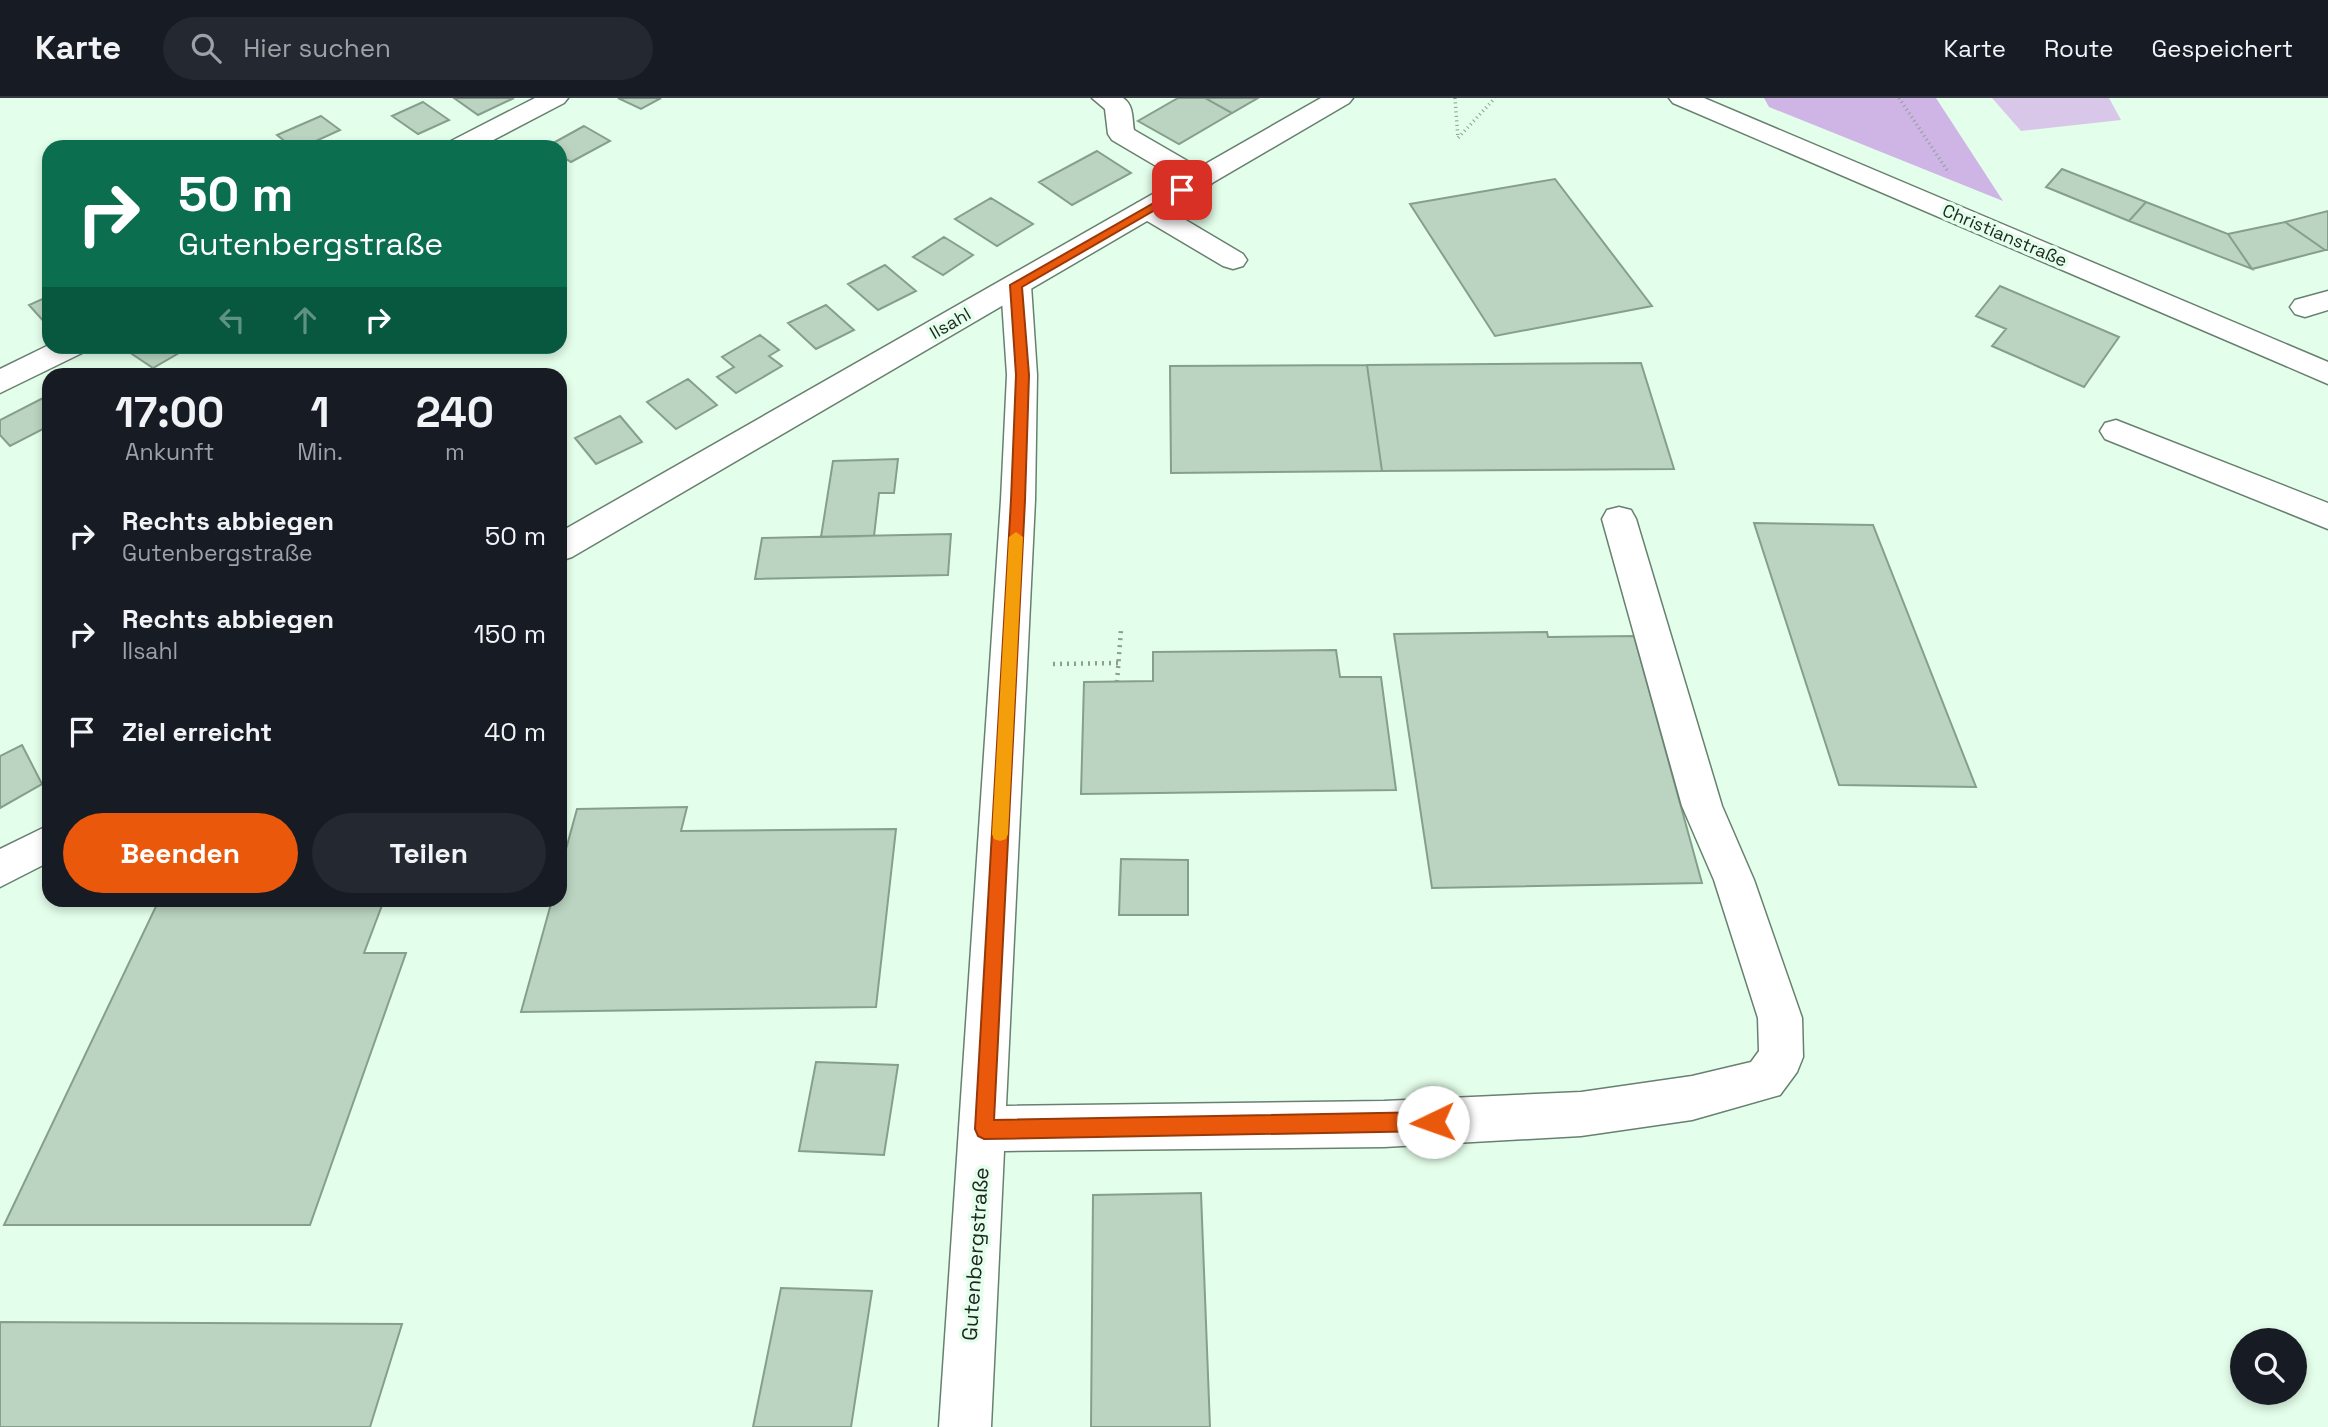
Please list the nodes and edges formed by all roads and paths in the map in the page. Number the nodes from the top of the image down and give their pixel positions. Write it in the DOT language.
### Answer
graph roads {
  1 [pos="555,98"];
  2 [pos="1105,98"];
  3 [pos="1340,98"];
  4 [pos="1455,98"];
  5 [pos="1495,98"];
  6 [pos="1682,98"];
  7 [pos="1899,98"];
  8 [pos="474,140"];
  9 [pos="1199,180"];
  10 [pos="1147,209"];
  11 [pos="1985,226"];
  12 [pos="1233,261"];
  13 [pos="1016,285"];
  14 [pos="55,354"];
  15 [pos="2328,374"];
  16 [pos="0,382"];
  17 [pos="2116,431"];
  18 [pos="2328,517"];
  19 [pos="1619,519"];
  20 [pos="567,544"];
  21 [pos="1121,630"];
  22 [pos="1118,663"];
  23 [pos="1010,665"];
  24 [pos="1118,682"];
  25 [pos="42,846"];
  26 [pos="0,869"];
  27 [pos="984,1129"];
  28 [pos="965,1427"];
  1 -- 8 [label="main road"];
  2 -- 9 [label="main road"];
  3 -- 9 [label="main road, Ilsahl"];
  4 -- 5 [label="path"];
  6 -- 11 [label="main road, Christianstraße"];
  7 -- 11 [label="path"];
  9 -- 10 [label="main road, Ilsahl"];
  10 -- 12 [label="main road"];
  10 -- 13 [label="main road, Ilsahl"];
  11 -- 15 [label="main road, Christianstraße"];
  13 -- 20 [label="main road, Ilsahl"];
  13 -- 23 [label="main road, Gutenbergstraße"];
  14 -- 16 [label="main road"];
  17 -- 18 [label="main road"];
  19 -- 27 [label="main road"];
  21 -- 22 [label="path"];
  22 -- 23 [label="path"];
  22 -- 24 [label="path"];
  23 -- 27 [label="main road, Gutenbergstraße"];
  25 -- 26 [label="main road"];
  27 -- 28 [label="main road, Gutenbergstraße"];
}
